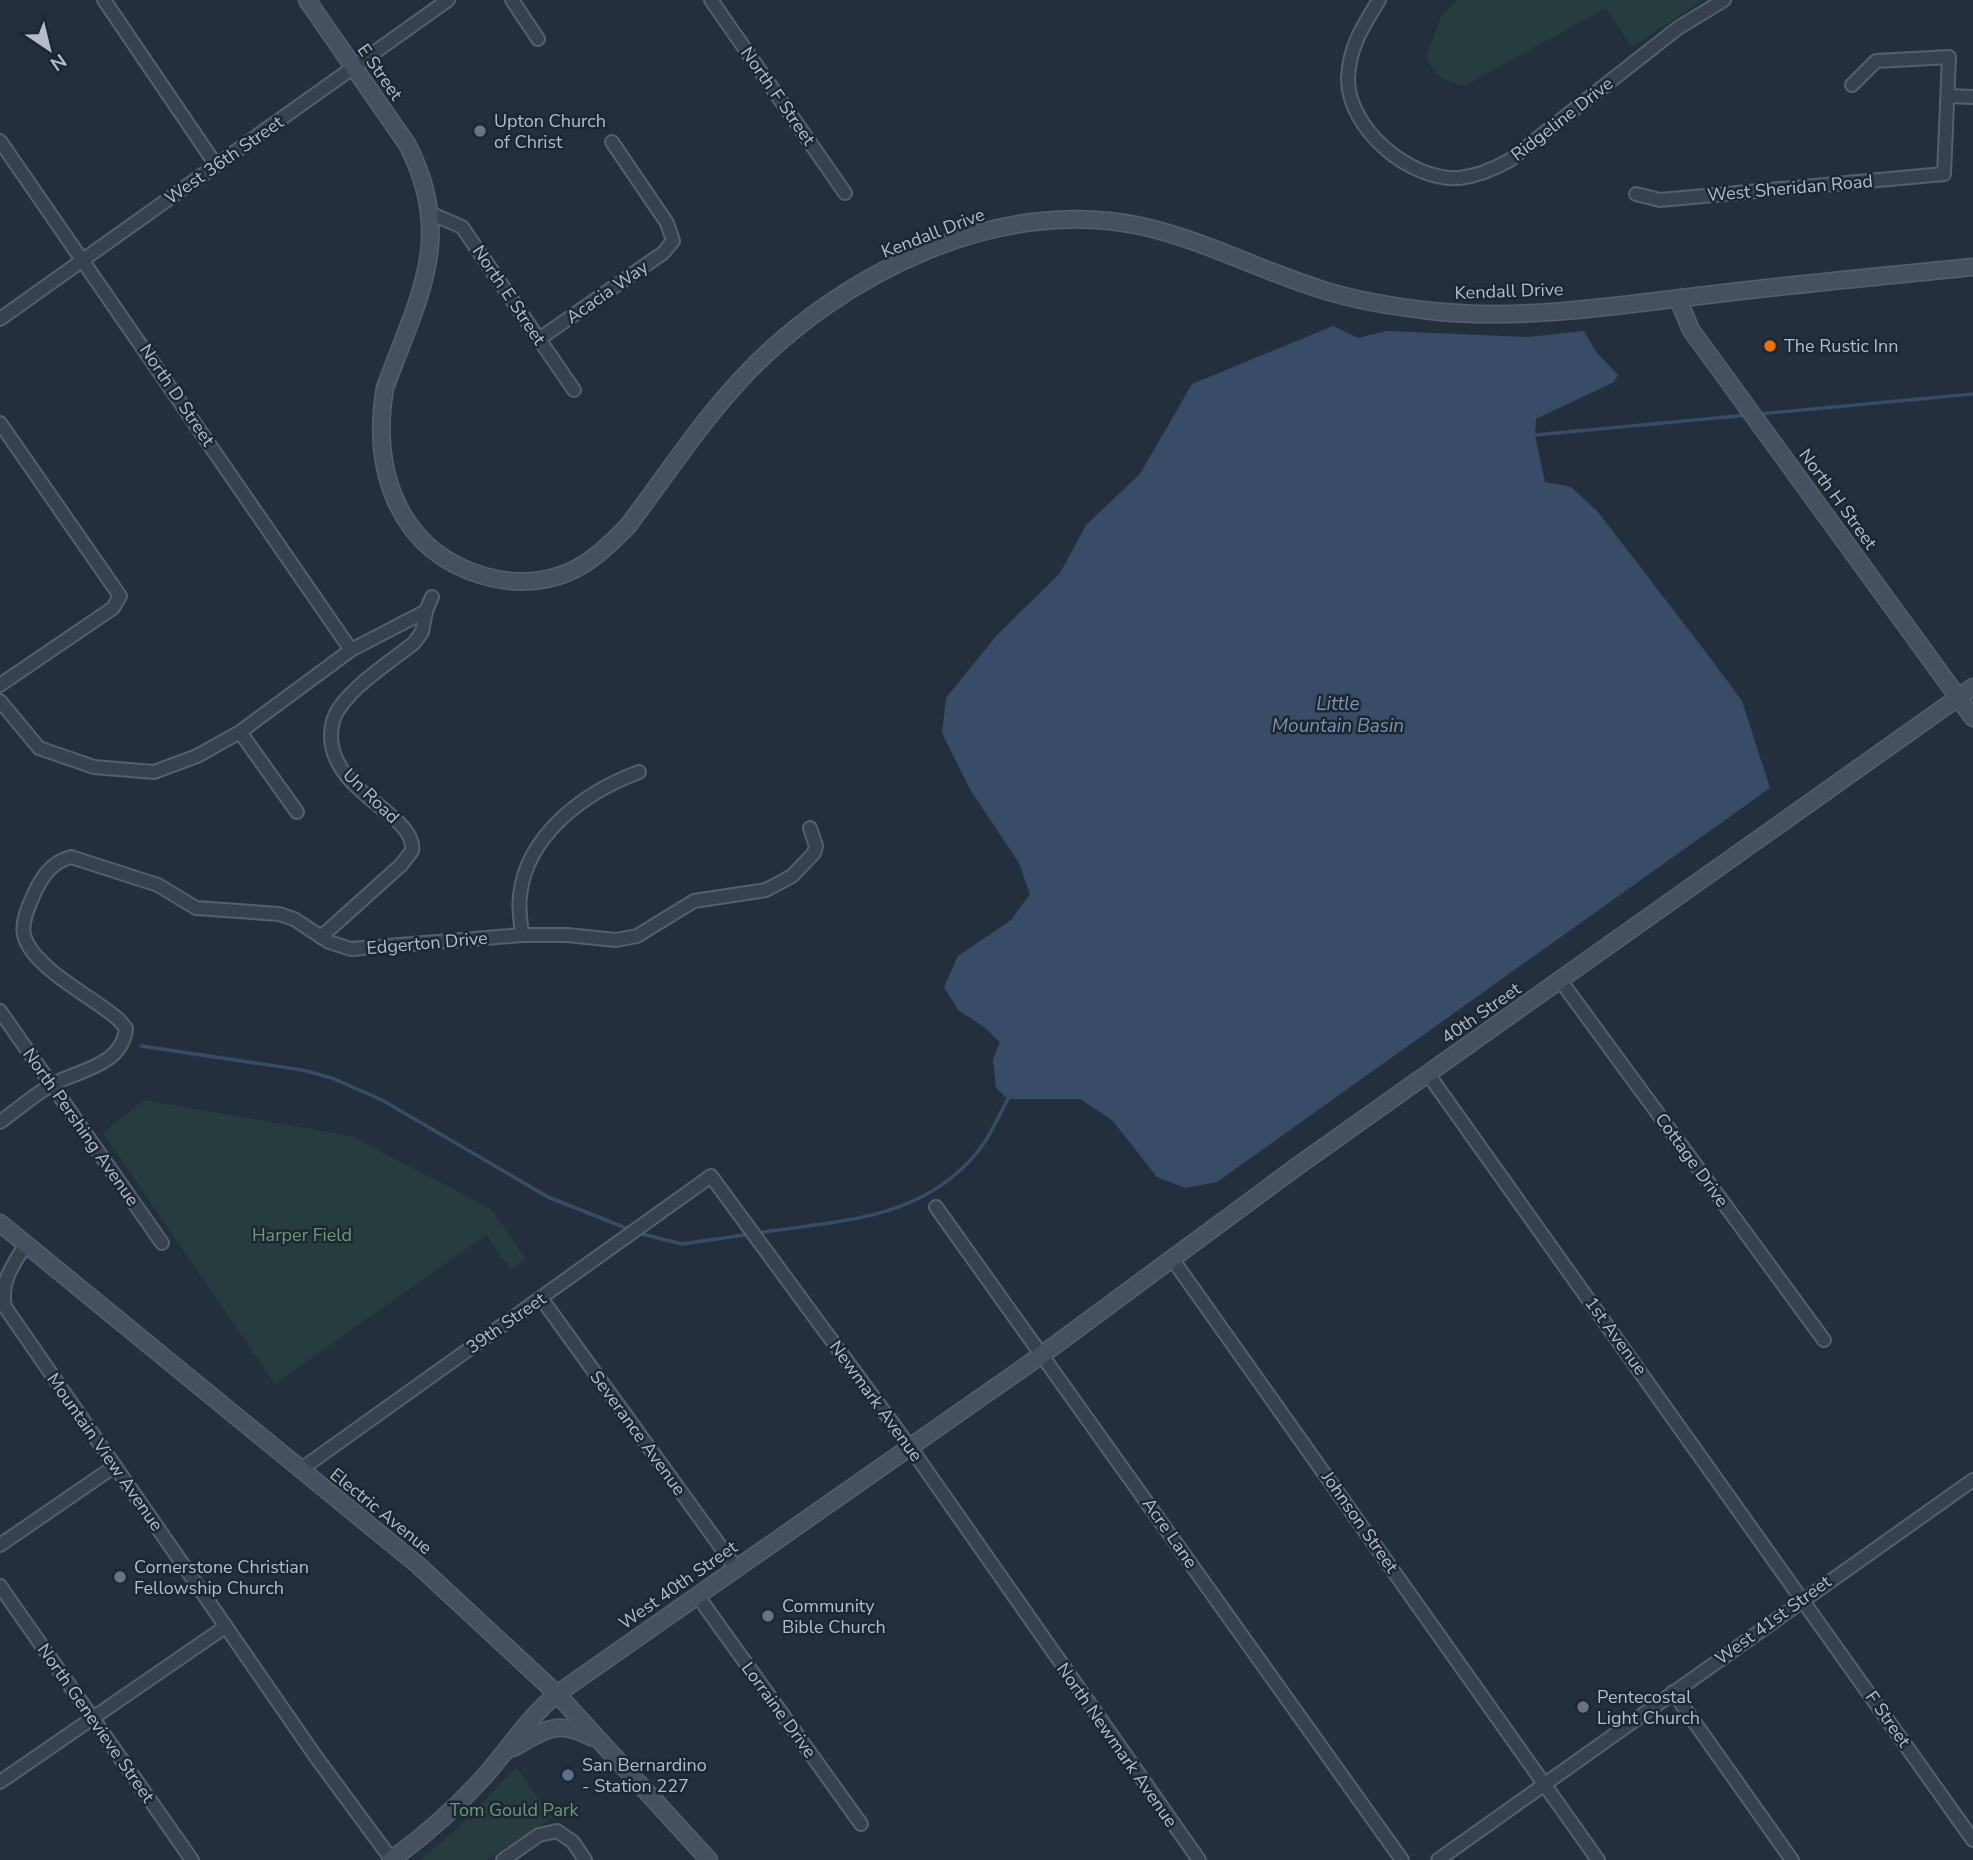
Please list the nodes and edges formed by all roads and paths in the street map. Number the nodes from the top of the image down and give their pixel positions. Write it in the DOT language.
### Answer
graph roads {
  1 [pos="104,0"];
  2 [pos="307,0"];
  3 [pos="448,0"];
  4 [pos="512,0"];
  5 [pos="711,0"];
  6 [pos="1379,0"];
  7 [pos="1724,0"];
  8 [pos="538,39"];
  9 [pos="353,67"];
  10 [pos="1852,85"];
  11 [pos="1948,96"];
  12 [pos="1973,97"];
  13 [pos="0,141"];
  14 [pos="612,142"];
  15 [pos="216,165"];
  16 [pos="419,166"];
  17 [pos="845,193"];
  18 [pos="1636,194"];
  19 [pos="432,214"];
  20 [pos="84,259"];
  21 [pos="1973,267"];
  22 [pos="1678,299"];
  23 [pos="0,319"];
  24 [pos="539,340"];
  25 [pos="574,390"];
  26 [pos="0,423"];
  27 [pos="432,597"];
  28 [pos="426,611"];
  29 [pos="351,650"];
  30 [pos="0,685"];
  31 [pos="1973,687"];
  32 [pos="1958,698"];
  33 [pos="0,701"];
  34 [pos="1973,718"];
  35 [pos="240,732"];
  36 [pos="639,772"];
  37 [pos="297,812"];
  38 [pos="810,828"];
  39 [pos="522,935"];
  40 [pos="321,937"];
  41 [pos="1560,980"];
  42 [pos="0,1011"];
  43 [pos="1428,1074"];
  44 [pos="52,1085"];
  45 [pos="0,1122"];
  46 [pos="710,1175"];
  47 [pos="936,1207"];
  48 [pos="0,1223"];
  49 [pos="162,1243"];
  50 [pos="26,1244"];
  51 [pos="1173,1260"];
  52 [pos="541,1298"];
  53 [pos="1824,1340"];
  54 [pos="1043,1354"];
  55 [pos="1014,1374"];
  56 [pos="910,1447"];
  57 [pos="115,1466"];
  58 [pos="300,1470"];
  59 [pos="1973,1480"];
  60 [pos="0,1545"];
  61 [pos="736,1568"];
  62 [pos="0,1586"];
  63 [pos="697,1595"];
  64 [pos="1803,1598"];
  65 [pos="225,1627"];
  66 [pos="1035,1630"];
  67 [pos="1673,1692"];
  68 [pos="557,1694"];
  69 [pos="93,1718"];
  70 [pos="603,1743"];
  71 [pos="505,1753"];
  72 [pos="0,1782"];
  73 [pos="1546,1784"];
  74 [pos="861,1825"];
  75 [pos="1973,1840"];
  76 [pos="192,1860"];
  77 [pos="392,1860"];
  78 [pos="503,1860"];
  79 [pos="585,1860"];
  80 [pos="709,1860"];
  81 [pos="1199,1860"];
  82 [pos="1402,1860"];
  83 [pos="1438,1860"];
  84 [pos="1598,1860"];
  85 [pos="1792,1860"];
  1 -- 15 [label="street"];
  2 -- 9 [label="main road, E Street"];
  3 -- 9 [label="street, West 36th Street"];
  4 -- 8 [label="street"];
  5 -- 17 [label="street, North F Street"];
  6 -- 7 [label="street, Ridgeline Drive"];
  9 -- 15 [label="street, West 36th Street"];
  9 -- 16 [label="main road, E Street"];
  10 -- 11 [label="street"];
  11 -- 12 [label="street"];
  11 -- 18 [label="street, West Sheridan Road"];
  13 -- 20 [label="street, North D Street"];
  14 -- 24 [label="street, Acacia Way"];
  15 -- 20 [label="street, West 36th Street"];
  16 -- 19 [label="main road, Kendall Drive"];
  19 -- 22 [label="main road, Kendall Drive"];
  19 -- 24 [label="street, North E Street"];
  20 -- 23 [label="street, West 36th Street"];
  20 -- 29 [label="street, North D Street"];
  21 -- 22 [label="main road, Kendall Drive"];
  22 -- 32 [label="main road, North H Street"];
  24 -- 25 [label="street, North E Street"];
  26 -- 30 [label="street"];
  27 -- 28 [label="street"];
  28 -- 29 [label="street"];
  28 -- 40 [label="street, Un Road"];
  29 -- 35 [label="street"];
  31 -- 32 [label="main road, 40th Street"];
  32 -- 34 [label="main road, North H Street"];
  32 -- 41 [label="main road, 40th Street"];
  33 -- 35 [label="street"];
  35 -- 37 [label="street"];
  36 -- 39 [label="street"];
  38 -- 39 [label="street, Edgerton Drive"];
  39 -- 40 [label="street, Edgerton Drive"];
  40 -- 44 [label="street, Edgerton Drive"];
  41 -- 43 [label="main road, 40th Street"];
  41 -- 53 [label="street, Cottage Drive"];
  42 -- 44 [label="street, North Pershing Avenue"];
  43 -- 51 [label="main road, 40th Street"];
  43 -- 64 [label="street, 1st Avenue"];
  44 -- 45 [label="street, Edgerton Drive"];
  44 -- 49 [label="street, North Pershing Avenue"];
  46 -- 52 [label="street, 39th Street"];
  46 -- 56 [label="street, Newmark Avenue"];
  47 -- 54 [label="street, Acre Lane"];
  48 -- 50 [label="main road, Electric Avenue"];
  50 -- 57 [label="street, Mountain View Avenue"];
  50 -- 58 [label="main road, Electric Avenue"];
  51 -- 54 [label="main road, 40th Street"];
  51 -- 73 [label="street, Johnson Street"];
  52 -- 58 [label="street, 39th Street"];
  52 -- 61 [label="street, Severance Avenue"];
  54 -- 55 [label="main road, 40th Street"];
  54 -- 82 [label="street, Acre Lane"];
  55 -- 56 [label="main road, West 40th Street"];
  56 -- 61 [label="main road, West 40th Street"];
  56 -- 66 [label="street, Newmark Avenue"];
  57 -- 60 [label="street"];
  57 -- 65 [label="street, Mountain View Avenue"];
  58 -- 68 [label="main road, Electric Avenue"];
  59 -- 64 [label="street, West 41st Street"];
  61 -- 63 [label="main road, West 40th Street"];
  62 -- 69 [label="street, North Genevieve Street"];
  63 -- 68 [label="main road, West 40th Street"];
  63 -- 74 [label="street, Lorraine Drive"];
  64 -- 67 [label="street, West 41st Street"];
  64 -- 75 [label="street, F Street"];
  65 -- 69 [label="street"];
  65 -- 77 [label="street, Mountain View Avenue"];
  66 -- 81 [label="street, North Newmark Avenue"];
  67 -- 73 [label="street, West 41st Street"];
  67 -- 85 [label="street"];
  68 -- 70 [label="main road, Electric Avenue"];
  68 -- 71 [label="main road, West 40th Street"];
  69 -- 72 [label="street"];
  69 -- 76 [label="street, North Genevieve Street"];
  70 -- 71 [label="main road"];
  70 -- 80 [label="main road, Electric Avenue"];
  71 -- 77 [label="main road, West 40th Street"];
  73 -- 83 [label="street, West 41st Street"];
  73 -- 84 [label="street"];
  78 -- 79 [label="street"];
}
